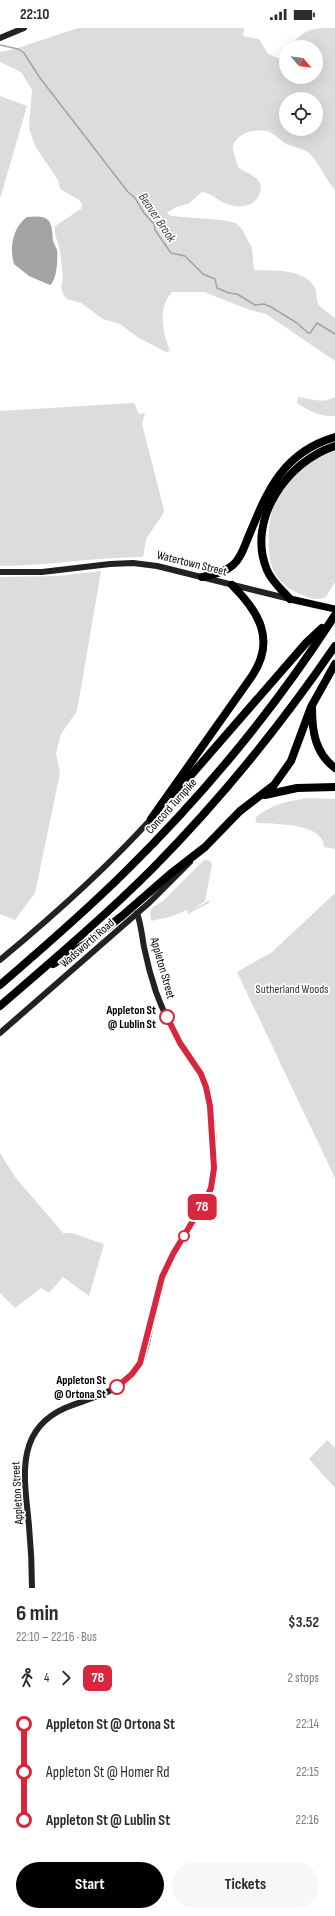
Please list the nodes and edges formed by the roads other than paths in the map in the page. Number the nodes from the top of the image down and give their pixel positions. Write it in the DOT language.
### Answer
graph roads {
  1 [pos="24,28"];
  2 [pos="0,38"];
  3 [pos="335,437"];
  4 [pos="335,446"];
  5 [pos="0,572"];
  6 [pos="202,577"];
  7 [pos="232,585"];
  8 [pos="290,599"];
  9 [pos="335,609"];
  10 [pos="334,616"];
  11 [pos="335,646"];
  12 [pos="335,664"];
  13 [pos="312,705"];
  14 [pos="335,768"];
  15 [pos="335,787"];
  16 [pos="262,795"];
  17 [pos="150,819"];
  18 [pos="205,847"];
  19 [pos="137,913"];
  20 [pos="0,960"];
  21 [pos="36,975"];
  22 [pos="0,985"];
  23 [pos="0,1006"];
  24 [pos="0,1033"];
  25 [pos="32,1588"];
  1 -- 2 [label="main road"];
  3 -- 6 [label="highway"];
  4 -- 8 [label="highway"];
  5 -- 6 [label="main road, Watertown Street"];
  6 -- 7 [label="main road, Watertown Street"];
  7 -- 8 [label="main road, Watertown Street"];
  7 -- 17 [label="highway"];
  8 -- 9 [label="main road, Watertown Street"];
  10 -- 17 [label="highway"];
  10 -- 22 [label="highway, Concord Turnpike"];
  11 -- 21 [label="highway"];
  12 -- 13 [label="highway"];
  13 -- 14 [label="highway"];
  13 -- 16 [label="highway"];
  15 -- 16 [label="highway"];
  16 -- 18 [label="highway"];
  17 -- 20 [label="main road, Concord Turnpike"];
  18 -- 19 [label="main road, Wadsworth Road"];
  18 -- 21 [label="highway"];
  19 -- 24 [label="main road, Wadsworth Road"];
  19 -- 25 [label="main road, Appleton Street"];
  21 -- 23 [label="highway"];
}
